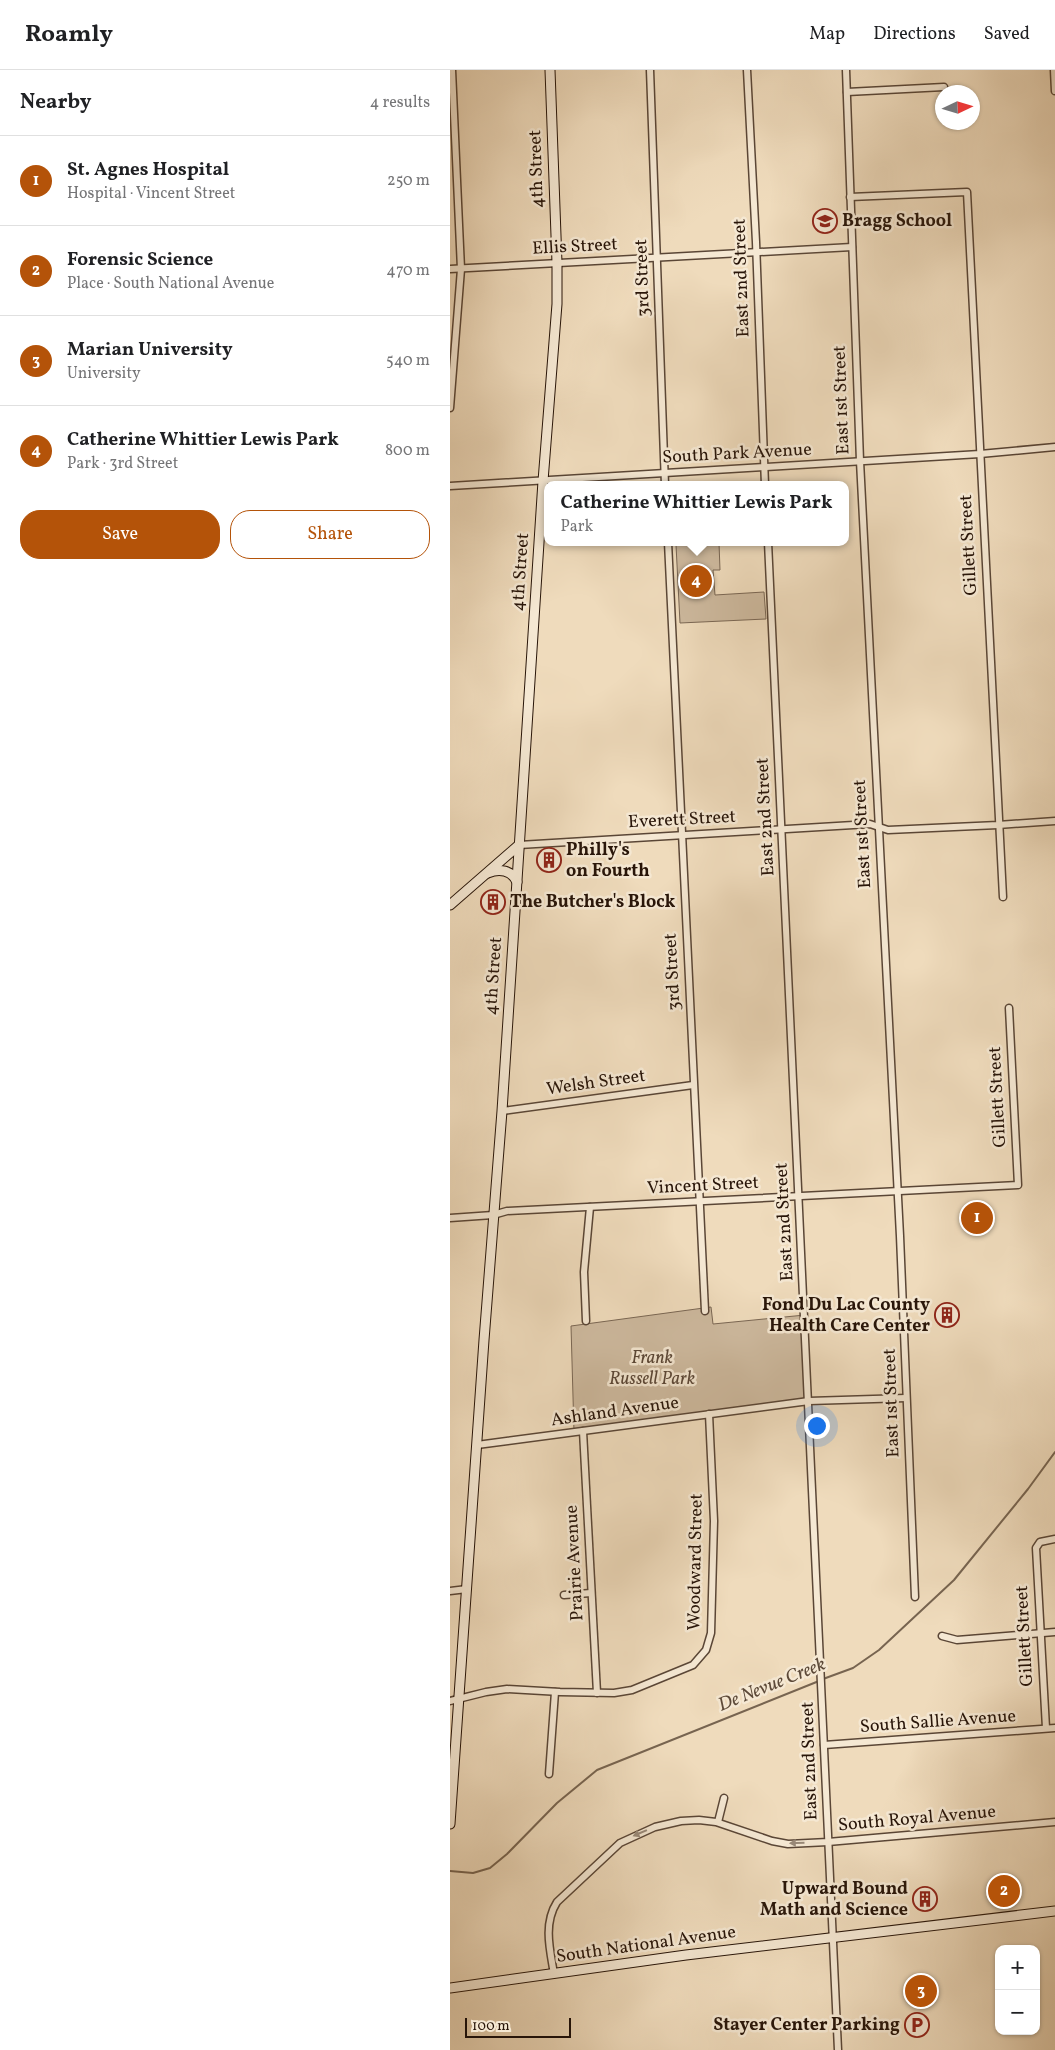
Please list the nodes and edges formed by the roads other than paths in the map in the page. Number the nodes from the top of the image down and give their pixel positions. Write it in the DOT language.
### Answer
graph roads {
  1 [pos="452,70"];
  2 [pos="550,70"];
  3 [pos="650,70"];
  4 [pos="747,70"];
  5 [pos="846,70"];
  6 [pos="1054,70"];
  7 [pos="935,87"];
  8 [pos="1055,91"];
  9 [pos="846,92"];
  10 [pos="850,197"];
  11 [pos="852,247"];
  12 [pos="756,251"];
  13 [pos="658,257"];
  14 [pos="558,264"];
  15 [pos="450,269"];
  16 [pos="461,269"];
  17 [pos="450,408"];
  18 [pos="1055,447"];
  19 [pos="980,454"];
  20 [pos="860,461"];
  21 [pos="764,467"];
  22 [pos="664,473"];
  23 [pos="543,481"];
  24 [pos="665,481"];
  25 [pos="765,481"];
  26 [pos="450,486"];
  27 [pos="668,546"];
  28 [pos="768,546"];
  29 [pos="1055,821"];
  30 [pos="998,825"];
  31 [pos="878,827"];
  32 [pos="782,828"];
  33 [pos="682,835"];
  34 [pos="519,845"];
  35 [pos="486,874"];
  36 [pos="517,882"];
  37 [pos="1003,897"];
  38 [pos="450,905"];
  39 [pos="1010,1008"];
  40 [pos="693,1085"];
  41 [pos="502,1111"];
  42 [pos="1018,1185"];
  43 [pos="897,1192"];
  44 [pos="799,1196"];
  45 [pos="701,1201"];
  46 [pos="590,1207"];
  47 [pos="493,1215"];
  48 [pos="450,1218"];
  49 [pos="705,1311"];
  50 [pos="586,1321"];
  51 [pos="906,1398"];
  52 [pos="809,1401"];
  53 [pos="709,1414"];
  54 [pos="583,1431"];
  55 [pos="477,1445"];
  56 [pos="1055,1539"];
  57 [pos="467,1589"];
  58 [pos="450,1591"];
  59 [pos="591,1593"];
  60 [pos="564,1595"];
  61 [pos="916,1597"];
  62 [pos="1055,1632"];
  63 [pos="1040,1633"];
  64 [pos="942,1636"];
  65 [pos="555,1692"];
  66 [pos="598,1693"];
  67 [pos="460,1700"];
  68 [pos="450,1701"];
  69 [pos="1046,1728"];
  70 [pos="1055,1728"];
  71 [pos="824,1745"];
  72 [pos="549,1774"];
  73 [pos="724,1798"];
  74 [pos="718,1822"];
  75 [pos="1055,1822"];
  76 [pos="450,1824"];
  77 [pos="828,1842"];
  78 [pos="1055,1910"];
  79 [pos="833,1937"];
  80 [pos="554,1974"];
  81 [pos="450,1988"];
  82 [pos="838,2050"];
  1 -- 16 [label="street"];
  2 -- 14 [label="street, 4th Street"];
  3 -- 13 [label="street, 3rd Street"];
  4 -- 12 [label="street, East 2nd Street"];
  5 -- 9 [label="street, East 1st Street"];
  6 -- 8 [label="street"];
  7 -- 9 [label="street"];
  9 -- 10 [label="street, East 1st Street"];
  10 -- 11 [label="street, East 1st Street"];
  10 -- 19 [label="street, Gillett Street"];
  11 -- 12 [label="street, Ellis Street"];
  11 -- 20 [label="street, East 1st Street"];
  12 -- 13 [label="street, Ellis Street"];
  12 -- 21 [label="street, East 2nd Street"];
  13 -- 14 [label="street, Ellis Street"];
  13 -- 22 [label="street, 3rd Street"];
  14 -- 16 [label="street, Ellis Street"];
  14 -- 23 [label="street, 4th Street"];
  15 -- 16 [label="street, Ellis Street"];
  16 -- 17 [label="street"];
  18 -- 19 [label="street, South Park Avenue"];
  19 -- 20 [label="street, South Park Avenue"];
  19 -- 30 [label="street, Gillett Street"];
  20 -- 21 [label="street, South Park Avenue"];
  20 -- 31 [label="street, East 1st Street"];
  21 -- 22 [label="street, South Park Avenue"];
  21 -- 25 [label="street, East 2nd Street"];
  22 -- 23 [label="street, South Park Avenue"];
  22 -- 24 [label="street, 3rd Street"];
  23 -- 26 [label="street, South Park Avenue"];
  23 -- 34 [label="street, 4th Street"];
  27 -- 33 [label="street, 3rd Street"];
  28 -- 32 [label="street, East 2nd Street"];
  29 -- 30 [label="street, Everett Street"];
  30 -- 31 [label="street, Everett Street"];
  30 -- 37 [label="street, Gillett Street"];
  31 -- 32 [label="street, Everett Street"];
  31 -- 43 [label="street, East 1st Street"];
  32 -- 33 [label="street, Everett Street"];
  32 -- 44 [label="street, East 2nd Street"];
  33 -- 34 [label="street, Everett Street"];
  33 -- 40 [label="street, 3rd Street"];
  34 -- 35 [label="street"];
  34 -- 36 [label="street, 4th Street"];
  35 -- 36 [label="street"];
  35 -- 38 [label="street"];
  36 -- 41 [label="street, 4th Street"];
  39 -- 42 [label="street, Gillett Street"];
  40 -- 41 [label="street, Welsh Street"];
  40 -- 45 [label="street, 3rd Street"];
  41 -- 47 [label="street, 4th Street"];
  42 -- 43 [label="street, Vincent Street"];
  43 -- 44 [label="street, Vincent Street"];
  43 -- 51 [label="street, East 1st Street"];
  44 -- 45 [label="street, Vincent Street"];
  44 -- 52 [label="street, East 2nd Street"];
  45 -- 46 [label="street, Vincent Street"];
  45 -- 49 [label="street, 3rd Street"];
  46 -- 47 [label="street, Vincent Street"];
  46 -- 50 [label="street"];
  47 -- 48 [label="street, Vincent Street"];
  47 -- 55 [label="street, 4th Street"];
  51 -- 52 [label="street, Ashland Avenue"];
  51 -- 61 [label="street, East 1st Street"];
  52 -- 53 [label="street, Ashland Avenue"];
  52 -- 71 [label="street, East 2nd Street"];
  53 -- 54 [label="street, Ashland Avenue"];
  53 -- 66 [label="street, Woodward Street"];
  54 -- 55 [label="street, Ashland Avenue"];
  54 -- 59 [label="street, Prairie Avenue"];
  55 -- 57 [label="street, 4th Street"];
  56 -- 63 [label="street, Gillett Street"];
  57 -- 58 [label="street"];
  57 -- 67 [label="street, 4th Street"];
  59 -- 60 [label="street"];
  59 -- 66 [label="street, Prairie Avenue"];
  62 -- 63 [label="street"];
  63 -- 64 [label="street"];
  63 -- 69 [label="street, Gillett Street"];
  65 -- 66 [label="street, Woodward Street"];
  65 -- 67 [label="street, Woodward Street"];
  65 -- 72 [label="street"];
  67 -- 68 [label="street, Woodward Street"];
  67 -- 76 [label="street, 4th Street"];
  69 -- 70 [label="street, South Sallie Avenue"];
  69 -- 71 [label="street, South Sallie Avenue"];
  71 -- 77 [label="street, East 2nd Street"];
  73 -- 74 [label="street"];
  77 -- 74 [label="street, South Royal Avenue, one-way"];
  74 -- 80 [label="street, South Royal Avenue, one-way"];
  75 -- 77 [label="street, South Royal Avenue"];
  77 -- 79 [label="street, East 2nd Street"];
  78 -- 79 [label="street, South National Avenue"];
  79 -- 80 [label="street, South National Avenue"];
  79 -- 82 [label="street, East 2nd Street"];
  80 -- 81 [label="street, South National Avenue"];
}
